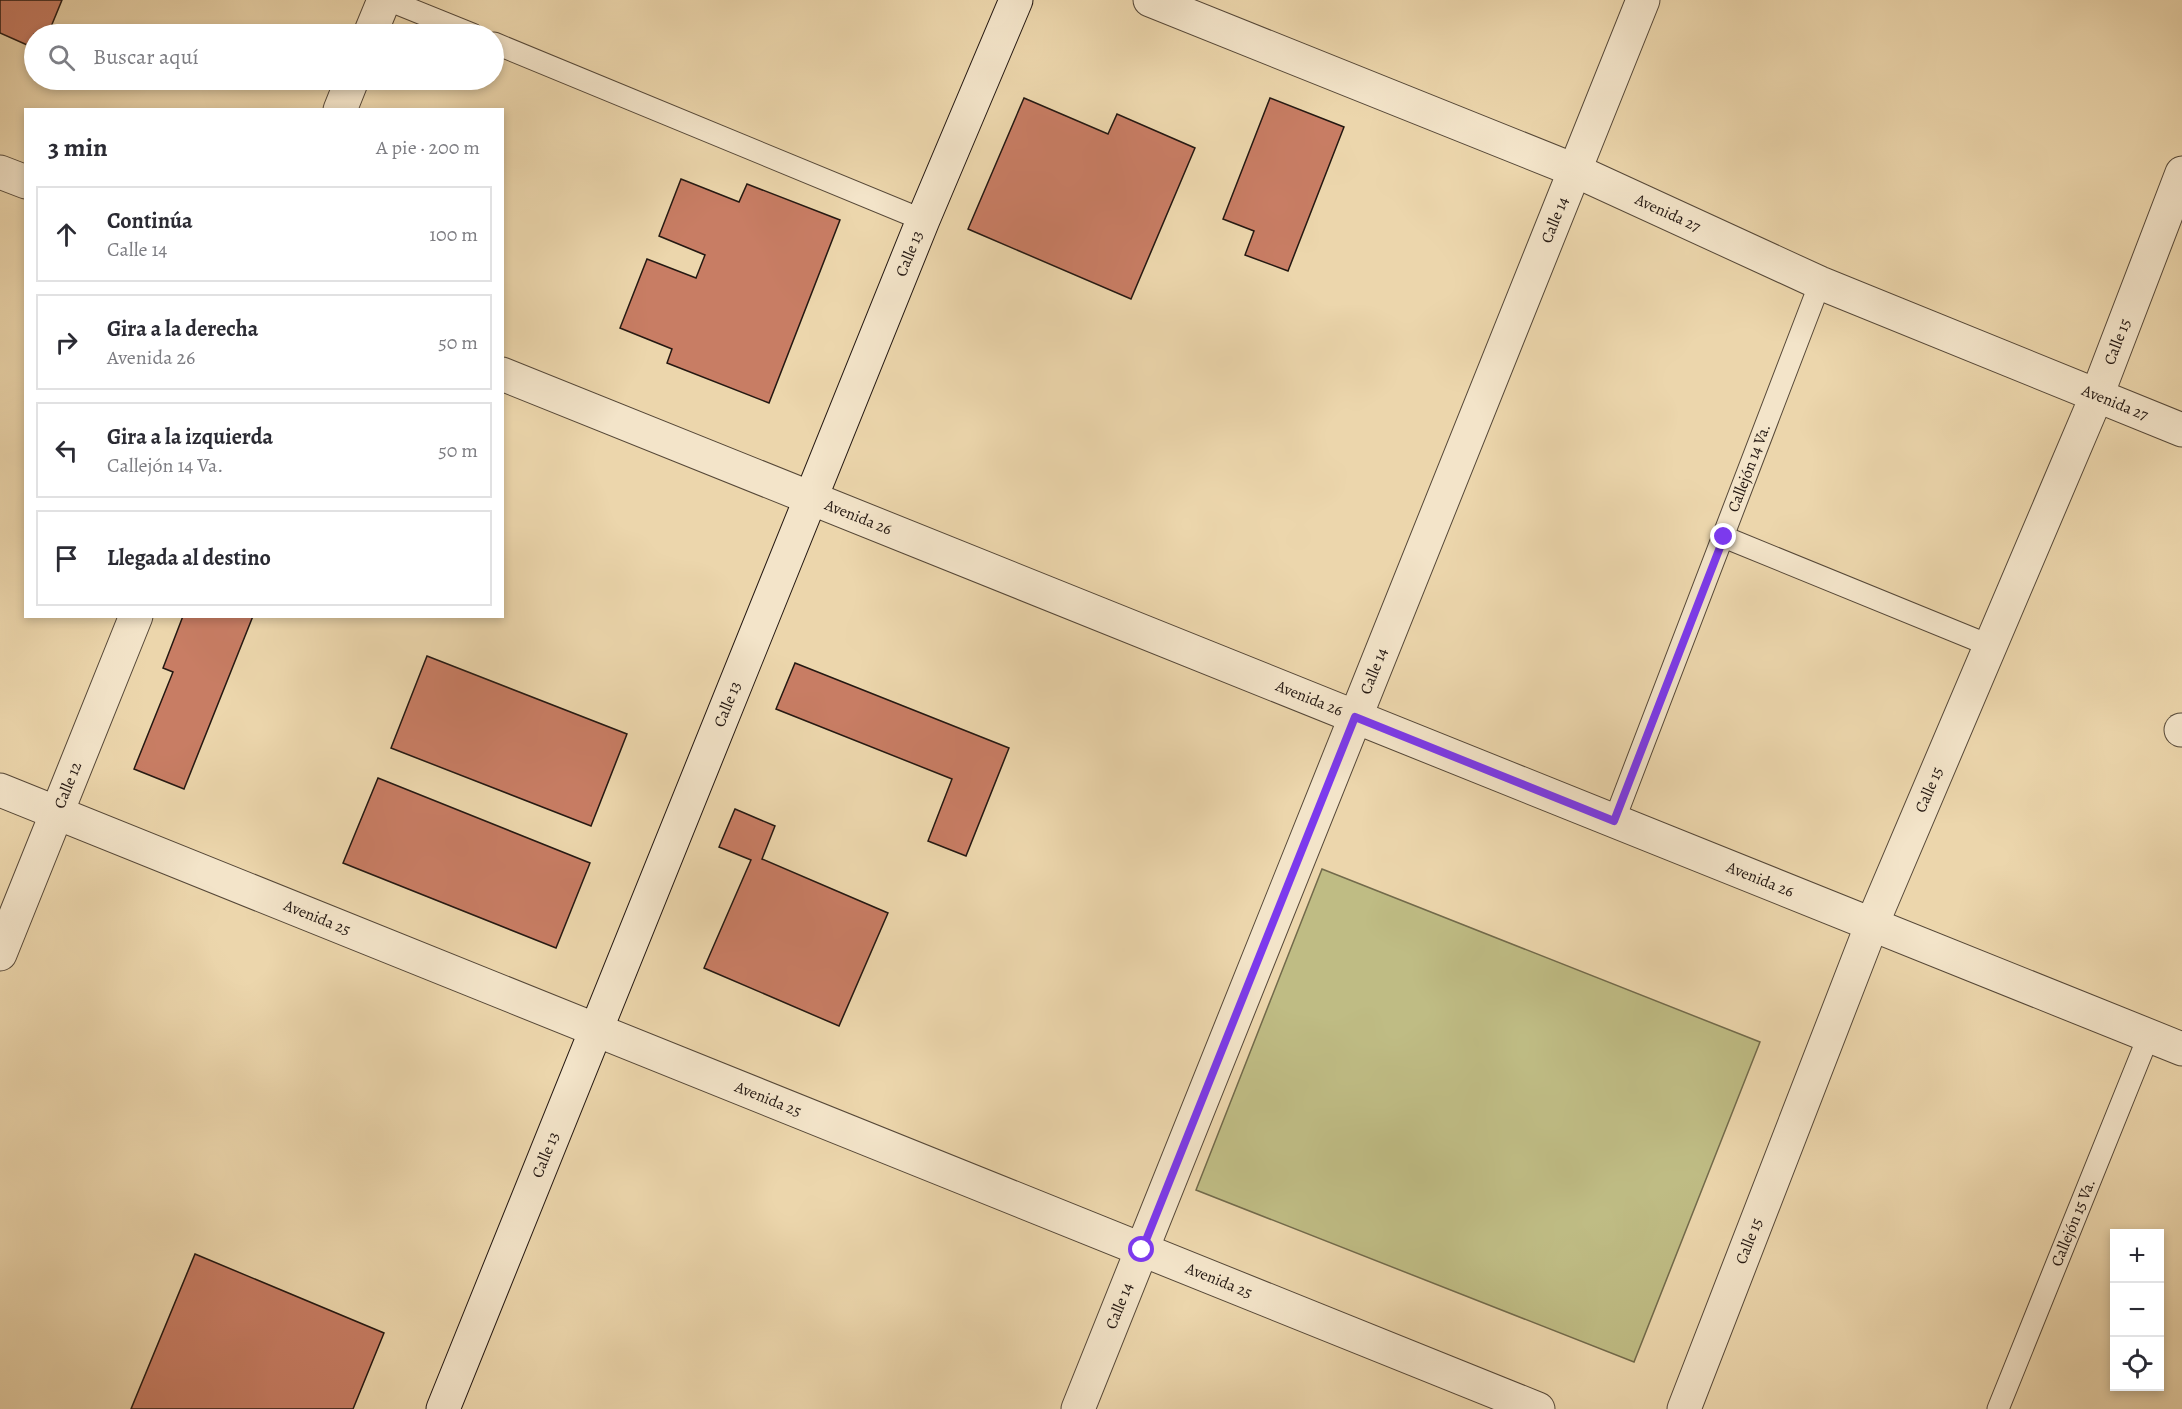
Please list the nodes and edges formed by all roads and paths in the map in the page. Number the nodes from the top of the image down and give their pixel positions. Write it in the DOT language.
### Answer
graph roads {
  1 [pos="386,0"];
  2 [pos="1016,0"];
  3 [pos="1150,0"];
  4 [pos="1643,0"];
  5 [pos="375,24"];
  6 [pos="447,24"];
  7 [pos="504,47"];
  8 [pos="348,90"];
  9 [pos="341,108"];
  10 [pos="1574,170"];
  11 [pos="0,172"];
  12 [pos="2182,174"];
  13 [pos="24,181"];
  14 [pos="922,220"];
  15 [pos="1821,283"];
  16 [pos="504,375"];
  17 [pos="2097,395"];
  18 [pos="2182,430"];
  19 [pos="810,498"];
  20 [pos="1724,537"];
  21 [pos="135,618"];
  22 [pos="1991,646"];
  23 [pos="1355,717"];
  24 [pos="0,790"];
  25 [pos="57,812"];
  26 [pos="1614,821"];
  27 [pos="1872,924"];
  28 [pos="0,954"];
  29 [pos="596,1030"];
  30 [pos="2149,1035"];
  31 [pos="2182,1049"];
  32 [pos="1142,1250"];
  33 [pos="443,1409"];
  34 [pos="1078,1409"];
  35 [pos="1538,1409"];
  36 [pos="1684,1409"];
  37 [pos="1998,1409"];
  1 -- 5 [label="street"];
  1 -- 6 [label="lane"];
  2 -- 14 [label="street, Calle 13"];
  3 -- 10 [label="street, Avenida 27"];
  4 -- 10 [label="street, Calle 14"];
  7 -- 14 [label="lane"];
  8 -- 9 [label="street"];
  10 -- 15 [label="street, Avenida 27"];
  10 -- 23 [label="street, Calle 14"];
  11 -- 13 [label="street"];
  12 -- 17 [label="street, Calle 15"];
  14 -- 19 [label="street, Calle 13"];
  15 -- 17 [label="street, Avenida 27"];
  15 -- 20 [label="lane, Callejón 14 Va."];
  16 -- 19 [label="street, Avenida 26"];
  17 -- 18 [label="street, Avenida 27"];
  17 -- 22 [label="street, Calle 15"];
  19 -- 23 [label="street, Avenida 26"];
  19 -- 29 [label="street, Calle 13"];
  20 -- 22 [label="lane"];
  20 -- 26 [label="lane, Callejón 14 Va."];
  21 -- 25 [label="street, Calle 12"];
  22 -- 27 [label="street, Calle 15"];
  23 -- 26 [label="street, Avenida 26"];
  23 -- 32 [label="street, Calle 14"];
  24 -- 25 [label="street, Avenida 25"];
  25 -- 28 [label="street, Calle 12"];
  25 -- 29 [label="street, Avenida 25"];
  26 -- 27 [label="street, Avenida 26"];
  27 -- 30 [label="street, Avenida 26"];
  27 -- 36 [label="street, Calle 15"];
  29 -- 32 [label="street, Avenida 25"];
  29 -- 33 [label="street, Calle 13"];
  30 -- 31 [label="street, Avenida 26"];
  30 -- 37 [label="lane, Callejón 15 Va."];
  32 -- 34 [label="street, Calle 14"];
  32 -- 35 [label="street, Avenida 25"];
}
